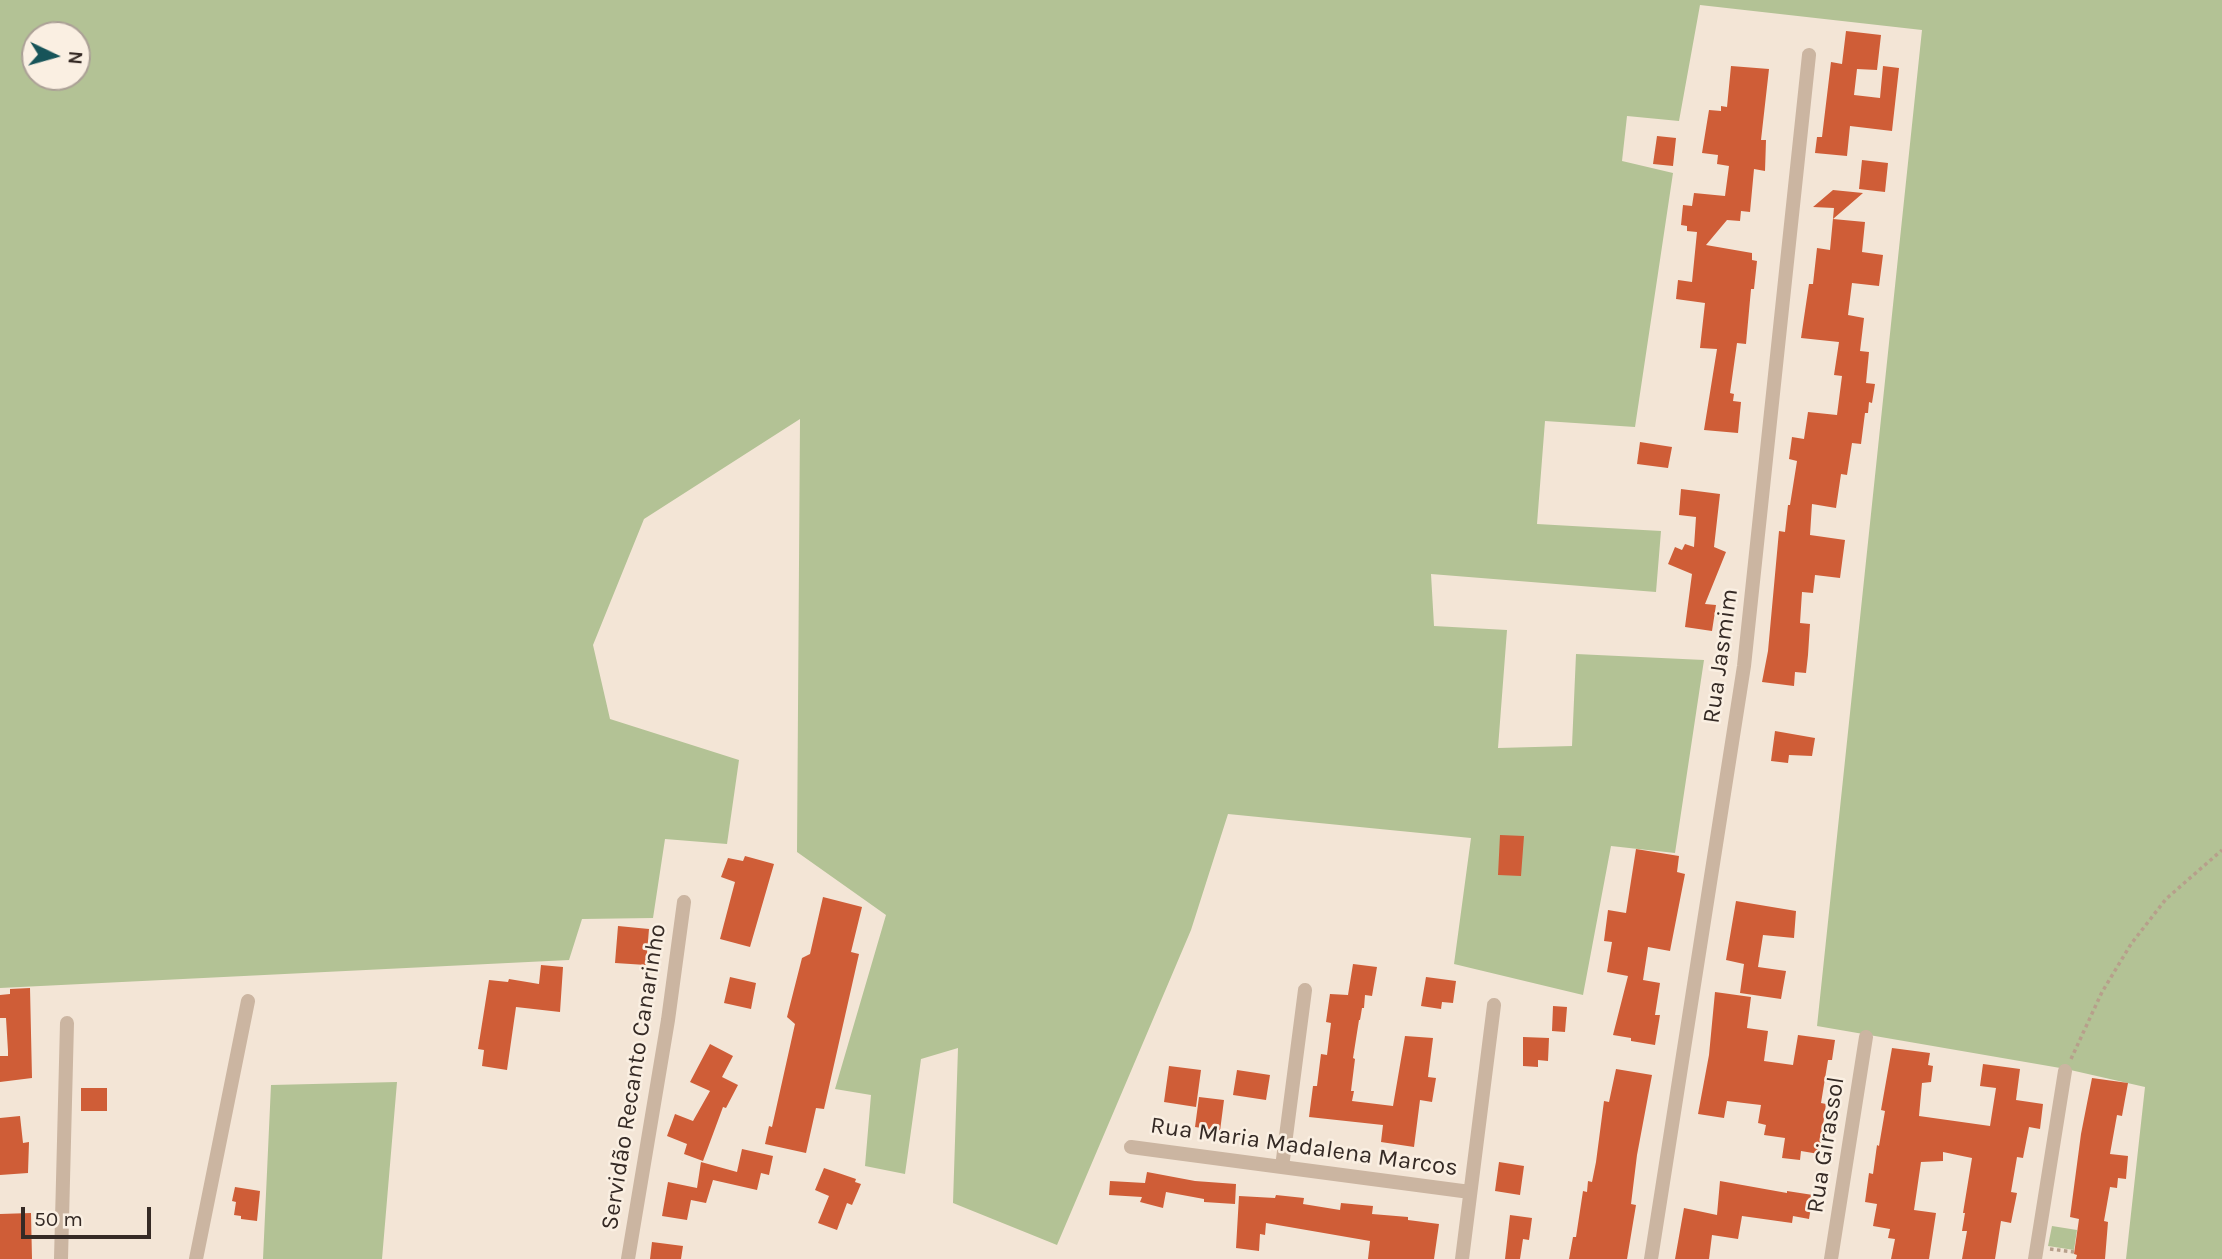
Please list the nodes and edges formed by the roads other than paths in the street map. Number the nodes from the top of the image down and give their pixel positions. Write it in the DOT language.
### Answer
graph roads {
  1 [pos="1810,55"];
  2 [pos="684,902"];
  3 [pos="1305,990"];
  4 [pos="248,1001"];
  5 [pos="1494,1005"];
  6 [pos="67,1023"];
  7 [pos="1866,1037"];
  8 [pos="2066,1071"];
  9 [pos="1131,1147"];
  10 [pos="1282,1167"];
  11 [pos="1470,1192"];
  12 [pos="2036,1252"];
  13 [pos="61,1259"];
  14 [pos="196,1259"];
  15 [pos="628,1259"];
  16 [pos="1462,1259"];
  17 [pos="1651,1259"];
  18 [pos="1831,1259"];
  1 -- 17 [label="street, Rua Jasmim"];
  2 -- 15 [label="street, Servidão Recanto Canarinho"];
  3 -- 10 [label="street"];
  4 -- 14 [label="street"];
  5 -- 11 [label="street"];
  6 -- 13 [label="street"];
  7 -- 18 [label="street, Rua Girassol"];
  8 -- 12 [label="street"];
  9 -- 10 [label="street, Rua Maria Madalena Marcos"];
  10 -- 11 [label="street, Rua Maria Madalena Marcos"];
  11 -- 16 [label="street"];
}
